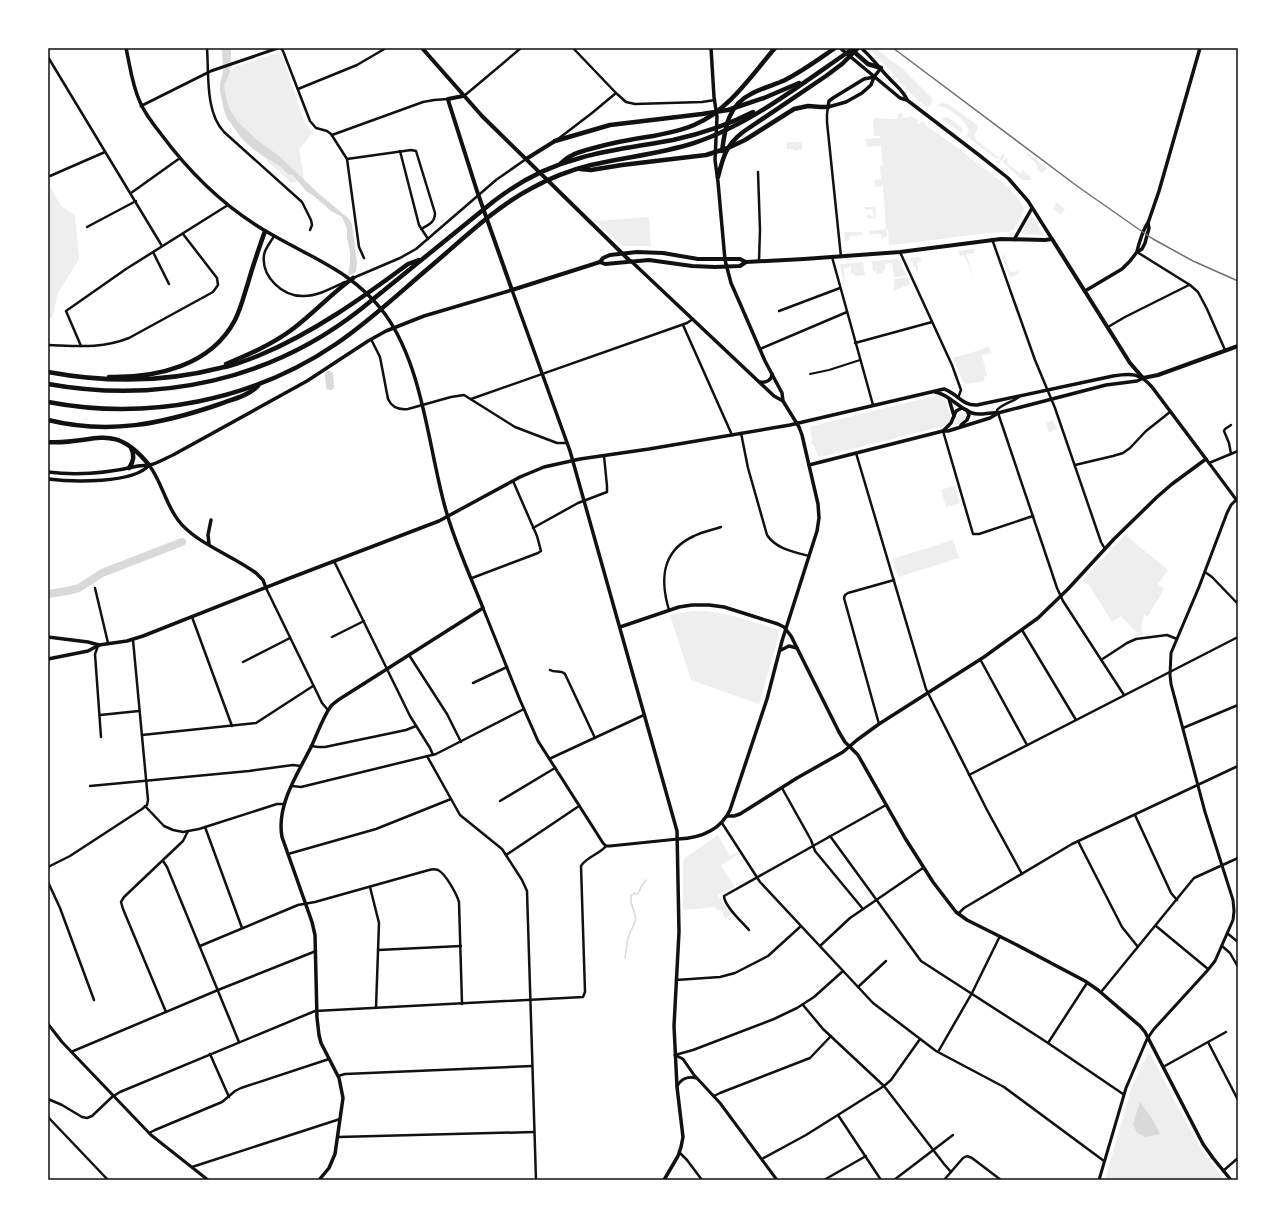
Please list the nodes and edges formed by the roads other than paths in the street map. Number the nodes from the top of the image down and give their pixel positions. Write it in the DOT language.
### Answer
graph roads {
  1 [pos="126,48"];
  2 [pos="207,48"];
  3 [pos="280,48"];
  4 [pos="386,48"];
  5 [pos="422,48"];
  6 [pos="521,48"];
  7 [pos="573,48"];
  8 [pos="711,48"];
  9 [pos="775,48"];
  10 [pos="835,48"];
  11 [pos="840,48"];
  12 [pos="850,48"];
  13 [pos="854,48"];
  14 [pos="858,48"];
  15 [pos="861,48"];
  16 [pos="1200,48"];
  17 [pos="48,57"];
  18 [pos="881,68"];
  19 [pos="208,72"];
  20 [pos="874,77"];
  21 [pos="805,81"];
  22 [pos="298,89"];
  23 [pos="616,93"];
  24 [pos="463,96"];
  25 [pos="448,99"];
  26 [pos="715,100"];
  27 [pos="907,100"];
  28 [pos="141,106"];
  29 [pos="828,107"];
  30 [pos="332,135"];
  31 [pos="555,141"];
  32 [pos="400,151"];
  33 [pos="105,152"];
  34 [pos="180,158"];
  35 [pos="347,159"];
  36 [pos="526,159"];
  37 [pos="559,164"];
  38 [pos="720,167"];
  39 [pos="578,169"];
  40 [pos="758,172"];
  41 [pos="50,176"];
  42 [pos="718,177"];
  43 [pos="131,192"];
  44 [pos="136,200"];
  45 [pos="228,205"];
  46 [pos="1032,208"];
  47 [pos="88,227"];
  48 [pos="421,229"];
  49 [pos="264,230"];
  50 [pos="310,230"];
  51 [pos="183,234"];
  52 [pos="274,236"];
  53 [pos="1015,238"];
  54 [pos="992,239"];
  55 [pos="1052,239"];
  56 [pos="428,240"];
  57 [pos="162,246"];
  58 [pos="153,252"];
  59 [pos="900,252"];
  60 [pos="1137,252"];
  61 [pos="622,253"];
  62 [pos="832,257"];
  63 [pos="841,257"];
  64 [pos="364,258"];
  65 [pos="424,258"];
  66 [pos="725,260"];
  67 [pos="630,261"];
  68 [pos="600,262"];
  69 [pos="746,262"];
  70 [pos="759,262"];
  71 [pos="726,267"];
  72 [pos="353,278"];
  73 [pos="169,284"];
  74 [pos="1190,285"];
  75 [pos="840,288"];
  76 [pos="512,290"];
  77 [pos="1085,291"];
  78 [pos="779,310"];
  79 [pos="847,312"];
  80 [pos="693,319"];
  81 [pos="932,322"];
  82 [pos="684,325"];
  83 [pos="1108,327"];
  84 [pos="371,339"];
  85 [pos="855,343"];
  86 [pos="48,345"];
  87 [pos="81,346"];
  88 [pos="1237,346"];
  89 [pos="760,349"];
  90 [pos="1225,350"];
  91 [pos="1238,352"];
  92 [pos="860,360"];
  93 [pos="222,367"];
  94 [pos="48,372"];
  95 [pos="772,372"];
  96 [pos="542,374"];
  97 [pos="810,374"];
  98 [pos="78,377"];
  99 [pos="1143,378"];
  100 [pos="760,382"];
  101 [pos="48,384"];
  102 [pos="259,384"];
  103 [pos="1047,390"];
  104 [pos="934,392"];
  105 [pos="1021,395"];
  106 [pos="947,396"];
  107 [pos="958,398"];
  108 [pos="471,399"];
  109 [pos="1051,399"];
  110 [pos="783,401"];
  111 [pos="48,402"];
  112 [pos="968,404"];
  113 [pos="422,405"];
  114 [pos="873,406"];
  115 [pos="966,409"];
  116 [pos="1170,412"];
  117 [pos="998,413"];
  118 [pos="954,417"];
  119 [pos="48,420"];
  120 [pos="797,423"];
  121 [pos="1231,425"];
  122 [pos="955,429"];
  123 [pos="943,431"];
  124 [pos="741,433"];
  125 [pos="732,435"];
  126 [pos="48,442"];
  127 [pos="567,443"];
  128 [pos="129,445"];
  129 [pos="1238,451"];
  130 [pos="856,453"];
  131 [pos="1231,454"];
  132 [pos="604,455"];
  133 [pos="572,460"];
  134 [pos="1206,460"];
  135 [pos="1208,463"];
  136 [pos="150,465"];
  137 [pos="809,465"];
  138 [pos="1075,465"];
  139 [pos="129,468"];
  140 [pos="48,472"];
  141 [pos="48,479"];
  142 [pos="513,481"];
  143 [pos="584,501"];
  144 [pos="1237,501"];
  145 [pos="448,516"];
  146 [pos="1033,516"];
  147 [pos="211,520"];
  148 [pos="721,527"];
  149 [pos="533,528"];
  150 [pos="209,544"];
  151 [pos="1105,549"];
  152 [pos="809,556"];
  153 [pos="334,561"];
  154 [pos="1205,572"];
  155 [pos="472,578"];
  156 [pos="894,580"];
  157 [pos="95,588"];
  158 [pos="266,588"];
  159 [pos="1061,596"];
  160 [pos="1238,604"];
  161 [pos="483,608"];
  162 [pos="669,610"];
  163 [pos="192,617"];
  164 [pos="364,621"];
  165 [pos="620,627"];
  166 [pos="786,629"];
  167 [pos="1022,630"];
  168 [pos="48,637"];
  169 [pos="332,637"];
  170 [pos="1238,637"];
  171 [pos="290,638"];
  172 [pos="1177,639"];
  173 [pos="133,640"];
  174 [pos="108,644"];
  175 [pos="99,645"];
  176 [pos="798,650"];
  177 [pos="779,652"];
  178 [pos="409,655"];
  179 [pos="48,659"];
  180 [pos="980,660"];
  181 [pos="1101,660"];
  182 [pos="243,662"];
  183 [pos="506,667"];
  184 [pos="387,669"];
  185 [pos="550,670"];
  186 [pos="1170,671"];
  187 [pos="473,683"];
  188 [pos="313,686"];
  189 [pos="928,693"];
  190 [pos="1124,695"];
  191 [pos="1238,705"];
  192 [pos="524,709"];
  193 [pos="329,710"];
  194 [pos="140,711"];
  195 [pos="100,715"];
  196 [pos="645,715"];
  197 [pos="1076,720"];
  198 [pos="879,724"];
  199 [pos="232,726"];
  200 [pos="416,726"];
  201 [pos="1183,728"];
  202 [pos="142,735"];
  203 [pos="101,737"];
  204 [pos="595,738"];
  205 [pos="461,742"];
  206 [pos="1028,745"];
  207 [pos="311,746"];
  208 [pos="850,746"];
  209 [pos="433,755"];
  210 [pos="427,756"];
  211 [pos="549,759"];
  212 [pos="302,766"];
  213 [pos="1238,766"];
  214 [pos="554,768"];
  215 [pos="969,775"];
  216 [pos="146,780"];
  217 [pos="1198,785"];
  218 [pos="90,786"];
  219 [pos="292,786"];
  220 [pos="782,788"];
  221 [pos="451,799"];
  222 [pos="500,801"];
  223 [pos="285,804"];
  224 [pos="886,805"];
  225 [pos="145,806"];
  226 [pos="579,806"];
  227 [pos="1135,815"];
  228 [pos="727,816"];
  229 [pos="722,823"];
  230 [pos="205,827"];
  231 [pos="188,831"];
  232 [pos="830,836"];
  233 [pos="678,839"];
  234 [pos="1078,841"];
  235 [pos="606,846"];
  236 [pos="813,846"];
  237 [pos="288,854"];
  238 [pos="506,855"];
  239 [pos="1238,858"];
  240 [pos="162,860"];
  241 [pos="1222,865"];
  242 [pos="48,867"];
  243 [pos="924,868"];
  244 [pos="1022,874"];
  245 [pos="757,878"];
  246 [pos="48,882"];
  247 [pos="370,887"];
  248 [pos="876,900"];
  249 [pos="1177,900"];
  250 [pos="305,903"];
  251 [pos="863,909"];
  252 [pos="958,914"];
  253 [pos="801,926"];
  254 [pos="1156,926"];
  255 [pos="242,928"];
  256 [pos="748,930"];
  257 [pos="1227,933"];
  258 [pos="1000,936"];
  259 [pos="1238,942"];
  260 [pos="200,946"];
  261 [pos="461,946"];
  262 [pos="820,946"];
  263 [pos="1138,946"];
  264 [pos="1222,946"];
  265 [pos="316,950"];
  266 [pos="378,950"];
  267 [pos="886,960"];
  268 [pos="1238,968"];
  269 [pos="1208,969"];
  270 [pos="843,971"];
  271 [pos="676,980"];
  272 [pos="1087,982"];
  273 [pos="858,987"];
  274 [pos="218,990"];
  275 [pos="1100,992"];
  276 [pos="972,993"];
  277 [pos="94,1000"];
  278 [pos="530,1000"];
  279 [pos="462,1004"];
  280 [pos="803,1005"];
  281 [pos="376,1008"];
  282 [pos="317,1011"];
  283 [pos="166,1012"];
  284 [pos="48,1024"];
  285 [pos="1226,1032"];
  286 [pos="831,1036"];
  287 [pos="1148,1037"];
  288 [pos="920,1039"];
  289 [pos="239,1042"];
  290 [pos="1208,1042"];
  291 [pos="1048,1043"];
  292 [pos="71,1052"];
  293 [pos="938,1052"];
  294 [pos="210,1054"];
  295 [pos="675,1055"];
  296 [pos="329,1059"];
  297 [pos="532,1066"];
  298 [pos="1163,1066"];
  299 [pos="338,1076"];
  300 [pos="698,1079"];
  301 [pos="884,1086"];
  302 [pos="677,1088"];
  303 [pos="1124,1094"];
  304 [pos="113,1096"];
  305 [pos="714,1096"];
  306 [pos="229,1097"];
  307 [pos="48,1099"];
  308 [pos="1238,1100"];
  309 [pos="838,1115"];
  310 [pos="48,1117"];
  311 [pos="341,1119"];
  312 [pos="534,1132"];
  313 [pos="149,1133"];
  314 [pos="953,1135"];
  315 [pos="338,1137"];
  316 [pos="933,1150"];
  317 [pos="680,1152"];
  318 [pos="866,1156"];
  319 [pos="1238,1158"];
  320 [pos="762,1159"];
  321 [pos="1104,1162"];
  322 [pos="192,1167"];
  323 [pos="1223,1171"];
  324 [pos="951,1172"];
  325 [pos="108,1180"];
  326 [pos="208,1180"];
  327 [pos="319,1180"];
  328 [pos="536,1180"];
  329 [pos="664,1180"];
  330 [pos="702,1180"];
  331 [pos="777,1180"];
  332 [pos="824,1180"];
  333 [pos="881,1180"];
  334 [pos="894,1180"];
  335 [pos="944,1180"];
  336 [pos="1001,1180"];
  337 [pos="1099,1180"];
  338 [pos="1231,1180"];
  1 -- 28 [label="main road"];
  2 -- 19 [label="street"];
  3 -- 19 [label="street"];
  3 -- 22 [label="street"];
  4 -- 22 [label="street"];
  5 -- 24 [label="main road"];
  6 -- 24 [label="street"];
  7 -- 23 [label="street"];
  8 -- 26 [label="main road"];
  9 -- 37 [label="highway"];
  10 -- 38 [label="highway"];
  11 -- 20 [label="main road"];
  12 -- 18 [label="highway"];
  13 -- 21 [label="highway"];
  13 -- 39 [label="highway"];
  14 -- 38 [label="highway"];
  15 -- 18 [label="main road"];
  16 -- 60 [label="main road"];
  17 -- 33 [label="street"];
  18 -- 20 [label="main road"];
  18 -- 27 [label="main road"];
  19 -- 28 [label="street"];
  19 -- 50 [label="street"];
  20 -- 27 [label="main road"];
  20 -- 29 [label="main road"];
  20 -- 29 [label="main road"];
  21 -- 31 [label="highway"];
  21 -- 37 [label="highway"];
  22 -- 30 [label="street"];
  23 -- 26 [label="street"];
  23 -- 31 [label="street"];
  24 -- 25 [label="main road"];
  24 -- 36 [label="main road"];
  25 -- 30 [label="street"];
  25 -- 76 [label="main road"];
  26 -- 42 [label="main road"];
  27 -- 46 [label="main road"];
  28 -- 34 [label="main road"];
  29 -- 39 [label="highway"];
  29 -- 63 [label="street"];
  30 -- 35 [label="street"];
  31 -- 36 [label="main road"];
  32 -- 35 [label="street"];
  32 -- 48 [label="street"];
  32 -- 48 [label="street"];
  33 -- 41 [label="street"];
  33 -- 43 [label="street"];
  34 -- 43 [label="street"];
  34 -- 45 [label="main road"];
  35 -- 64 [label="street"];
  36 -- 56 [label="street"];
  36 -- 61 [label="main road"];
  37 -- 65 [label="highway"];
  38 -- 42 [label="highway"];
  39 -- 102 [label="highway"];
  40 -- 70 [label="street"];
  42 -- 66 [label="main road"];
  43 -- 44 [label="street"];
  44 -- 47 [label="street"];
  44 -- 57 [label="street"];
  45 -- 49 [label="main road"];
  45 -- 51 [label="street"];
  46 -- 53 [label="main road"];
  46 -- 55 [label="main road"];
  48 -- 56 [label="street"];
  49 -- 52 [label="main road"];
  49 -- 98 [label="highway"];
  51 -- 57 [label="street"];
  51 -- 87 [label="street"];
  52 -- 72 [label="street"];
  52 -- 113 [label="main road"];
  53 -- 54 [label="main road"];
  53 -- 55 [label="main road"];
  54 -- 59 [label="main road"];
  54 -- 103 [label="street"];
  55 -- 77 [label="main road"];
  56 -- 72 [label="street"];
  57 -- 58 [label="street"];
  58 -- 73 [label="street"];
  58 -- 87 [label="street"];
  59 -- 63 [label="main road"];
  59 -- 81 [label="street"];
  60 -- 74 [label="street"];
  60 -- 77 [label="main road"];
  61 -- 66 [label="main road"];
  61 -- 67 [label="main road"];
  61 -- 68 [label="main road"];
  62 -- 63 [label="main road"];
  62 -- 70 [label="main road"];
  62 -- 75 [label="street"];
  65 -- 93 [label="highway"];
  65 -- 101 [label="highway"];
  66 -- 69 [label="main road"];
  66 -- 71 [label="main road"];
  67 -- 68 [label="main road"];
  67 -- 71 [label="main road"];
  67 -- 80 [label="main road"];
  68 -- 76 [label="main road"];
  69 -- 70 [label="main road"];
  69 -- 71 [label="main road"];
  71 -- 89 [label="main road"];
  72 -- 93 [label="highway"];
  74 -- 83 [label="street"];
  74 -- 90 [label="street"];
  75 -- 78 [label="street"];
  75 -- 79 [label="street"];
  76 -- 84 [label="main road"];
  76 -- 96 [label="main road"];
  77 -- 83 [label="main road"];
  79 -- 85 [label="street"];
  79 -- 89 [label="street"];
  80 -- 82 [label="street"];
  80 -- 100 [label="main road"];
  81 -- 85 [label="street"];
  81 -- 107 [label="street"];
  82 -- 96 [label="street"];
  82 -- 125 [label="street"];
  83 -- 99 [label="main road"];
  84 -- 113 [label="street"];
  84 -- 136 [label="main road"];
  85 -- 92 [label="street"];
  86 -- 87 [label="street"];
  88 -- 90 [label="main road"];
  88 -- 91 [label="street"];
  89 -- 95 [label="main road"];
  90 -- 99 [label="main road"];
  92 -- 97 [label="street"];
  92 -- 114 [label="street"];
  93 -- 98 [label="highway"];
  94 -- 98 [label="highway"];
  95 -- 100 [label="main road"];
  95 -- 110 [label="main road"];
  96 -- 108 [label="street"];
  96 -- 127 [label="main road"];
  99 -- 103 [label="main road"];
  99 -- 109 [label="main road"];
  99 -- 116 [label="main road"];
  100 -- 110 [label="main road"];
  102 -- 111 [label="highway"];
  102 -- 119 [label="highway"];
  103 -- 105 [label="main road"];
  103 -- 109 [label="street"];
  104 -- 106 [label="main road"];
  104 -- 107 [label="main road"];
  104 -- 114 [label="main road"];
  105 -- 112 [label="main road"];
  105 -- 117 [label="street"];
  106 -- 115 [label="main road"];
  106 -- 118 [label="main road"];
  107 -- 112 [label="main road"];
  108 -- 113 [label="street"];
  108 -- 127 [label="street"];
  109 -- 117 [label="main road"];
  109 -- 138 [label="street"];
  110 -- 120 [label="main road"];
  112 -- 115 [label="main road"];
  113 -- 145 [label="main road"];
  114 -- 120 [label="main road"];
  115 -- 117 [label="main road"];
  115 -- 118 [label="main road"];
  115 -- 122 [label="main road"];
  116 -- 134 [label="main road"];
  116 -- 138 [label="street"];
  117 -- 122 [label="main road"];
  117 -- 146 [label="street"];
  118 -- 123 [label="main road"];
  120 -- 124 [label="main road"];
  120 -- 137 [label="main road"];
  121 -- 131 [label="street"];
  122 -- 123 [label="main road"];
  123 -- 130 [label="main road"];
  123 -- 146 [label="street"];
  124 -- 125 [label="main road"];
  124 -- 152 [label="street"];
  125 -- 132 [label="main road"];
  126 -- 128 [label="highway"];
  127 -- 133 [label="main road"];
  128 -- 136 [label="highway"];
  128 -- 139 [label="highway"];
  129 -- 131 [label="street"];
  130 -- 137 [label="main road"];
  130 -- 156 [label="street"];
  131 -- 135 [label="street"];
  132 -- 133 [label="main road"];
  132 -- 143 [label="street"];
  133 -- 142 [label="main road"];
  133 -- 143 [label="main road"];
  134 -- 135 [label="street"];
  134 -- 151 [label="main road"];
  135 -- 144 [label="street"];
  136 -- 139 [label="main road"];
  136 -- 141 [label="main road"];
  136 -- 150 [label="main road"];
  137 -- 152 [label="main road"];
  138 -- 151 [label="street"];
  139 -- 140 [label="main road"];
  142 -- 145 [label="main road"];
  142 -- 149 [label="street"];
  143 -- 149 [label="street"];
  143 -- 165 [label="main road"];
  144 -- 154 [label="street"];
  145 -- 153 [label="main road"];
  145 -- 155 [label="main road"];
  146 -- 159 [label="street"];
  147 -- 150 [label="main road"];
  148 -- 162 [label="street"];
  149 -- 155 [label="street"];
  150 -- 158 [label="main road"];
  151 -- 159 [label="main road"];
  152 -- 166 [label="main road"];
  153 -- 158 [label="main road"];
  153 -- 164 [label="street"];
  154 -- 160 [label="street"];
  154 -- 172 [label="street"];
  155 -- 161 [label="main road"];
  156 -- 189 [label="street"];
  156 -- 198 [label="street"];
  157 -- 174 [label="street"];
  158 -- 163 [label="main road"];
  158 -- 171 [label="street"];
  159 -- 167 [label="main road"];
  159 -- 181 [label="street"];
  161 -- 178 [label="main road"];
  161 -- 183 [label="street"];
  162 -- 165 [label="main road"];
  162 -- 166 [label="main road"];
  163 -- 173 [label="main road"];
  163 -- 199 [label="street"];
  164 -- 169 [label="street"];
  164 -- 184 [label="street"];
  165 -- 196 [label="main road"];
  166 -- 176 [label="main road"];
  166 -- 177 [label="main road"];
  167 -- 180 [label="main road"];
  167 -- 197 [label="street"];
  168 -- 175 [label="main road"];
  170 -- 186 [label="street"];
  171 -- 182 [label="street"];
  171 -- 188 [label="street"];
  172 -- 181 [label="street"];
  172 -- 186 [label="street"];
  173 -- 174 [label="main road"];
  173 -- 194 [label="street"];
  174 -- 175 [label="main road"];
  175 -- 179 [label="main road"];
  175 -- 195 [label="street"];
  176 -- 177 [label="main road"];
  176 -- 208 [label="main road"];
  177 -- 228 [label="main road"];
  178 -- 184 [label="main road"];
  178 -- 205 [label="street"];
  180 -- 189 [label="main road"];
  180 -- 206 [label="street"];
  181 -- 190 [label="street"];
  183 -- 187 [label="street"];
  183 -- 192 [label="street"];
  184 -- 193 [label="main road"];
  184 -- 200 [label="street"];
  185 -- 204 [label="street"];
  186 -- 190 [label="street"];
  186 -- 201 [label="street"];
  188 -- 193 [label="street"];
  188 -- 199 [label="street"];
  189 -- 198 [label="main road"];
  189 -- 215 [label="street"];
  190 -- 197 [label="street"];
  191 -- 201 [label="street"];
  192 -- 205 [label="street"];
  192 -- 211 [label="street"];
  193 -- 207 [label="main road"];
  194 -- 195 [label="street"];
  194 -- 202 [label="street"];
  195 -- 203 [label="street"];
  196 -- 204 [label="street"];
  196 -- 233 [label="main road"];
  197 -- 206 [label="street"];
  198 -- 208 [label="main road"];
  199 -- 202 [label="street"];
  200 -- 207 [label="street"];
  200 -- 209 [label="street"];
  201 -- 217 [label="street"];
  202 -- 216 [label="street"];
  204 -- 211 [label="street"];
  205 -- 209 [label="street"];
  206 -- 215 [label="street"];
  207 -- 212 [label="main road"];
  208 -- 220 [label="main road"];
  208 -- 224 [label="main road"];
  209 -- 210 [label="street"];
  210 -- 219 [label="street"];
  210 -- 221 [label="street"];
  211 -- 214 [label="street"];
  212 -- 216 [label="street"];
  212 -- 219 [label="main road"];
  213 -- 217 [label="street"];
  214 -- 222 [label="street"];
  214 -- 226 [label="street"];
  215 -- 244 [label="street"];
  216 -- 218 [label="street"];
  216 -- 225 [label="street"];
  217 -- 227 [label="street"];
  217 -- 241 [label="street"];
  219 -- 223 [label="main road"];
  220 -- 228 [label="main road"];
  220 -- 236 [label="street"];
  221 -- 237 [label="street"];
  221 -- 238 [label="street"];
  223 -- 230 [label="street"];
  223 -- 237 [label="main road"];
  224 -- 232 [label="street"];
  224 -- 243 [label="main road"];
  225 -- 231 [label="street"];
  225 -- 242 [label="street"];
  226 -- 235 [label="street"];
  226 -- 238 [label="street"];
  227 -- 234 [label="street"];
  227 -- 249 [label="street"];
  228 -- 229 [label="main road"];
  229 -- 233 [label="main road"];
  229 -- 245 [label="street"];
  230 -- 231 [label="street"];
  230 -- 255 [label="street"];
  231 -- 240 [label="street"];
  232 -- 236 [label="street"];
  232 -- 248 [label="street"];
  233 -- 235 [label="street"];
  233 -- 271 [label="main road"];
  234 -- 244 [label="street"];
  234 -- 263 [label="street"];
  235 -- 278 [label="street"];
  236 -- 245 [label="street"];
  236 -- 251 [label="street"];
  237 -- 250 [label="main road"];
  238 -- 278 [label="street"];
  239 -- 241 [label="street"];
  240 -- 260 [label="street"];
  240 -- 283 [label="street"];
  241 -- 249 [label="street"];
  241 -- 257 [label="street"];
  243 -- 248 [label="street"];
  243 -- 252 [label="main road"];
  244 -- 252 [label="street"];
  245 -- 253 [label="street"];
  245 -- 256 [label="street"];
  246 -- 277 [label="street"];
  247 -- 250 [label="street"];
  247 -- 261 [label="street"];
  247 -- 266 [label="street"];
  248 -- 251 [label="street"];
  248 -- 276 [label="street"];
  249 -- 254 [label="street"];
  250 -- 255 [label="street"];
  250 -- 265 [label="main road"];
  251 -- 262 [label="street"];
  252 -- 258 [label="main road"];
  253 -- 262 [label="street"];
  253 -- 271 [label="street"];
  254 -- 263 [label="street"];
  254 -- 269 [label="street"];
  255 -- 260 [label="street"];
  257 -- 259 [label="street"];
  257 -- 264 [label="street"];
  258 -- 272 [label="main road"];
  258 -- 276 [label="street"];
  260 -- 274 [label="street"];
  261 -- 266 [label="street"];
  261 -- 279 [label="street"];
  262 -- 270 [label="street"];
  263 -- 275 [label="street"];
  264 -- 268 [label="street"];
  264 -- 269 [label="street"];
  265 -- 274 [label="street"];
  265 -- 282 [label="main road"];
  266 -- 281 [label="street"];
  267 -- 273 [label="street"];
  269 -- 287 [label="street"];
  270 -- 273 [label="street"];
  270 -- 280 [label="street"];
  271 -- 295 [label="main road"];
  272 -- 275 [label="main road"];
  272 -- 291 [label="street"];
  273 -- 288 [label="street"];
  274 -- 283 [label="street"];
  274 -- 289 [label="street"];
  275 -- 287 [label="main road"];
  276 -- 291 [label="street"];
  276 -- 293 [label="street"];
  278 -- 279 [label="street"];
  278 -- 297 [label="street"];
  279 -- 281 [label="street"];
  280 -- 286 [label="street"];
  280 -- 295 [label="street"];
  281 -- 282 [label="street"];
  282 -- 289 [label="street"];
  282 -- 296 [label="main road"];
  283 -- 292 [label="street"];
  284 -- 292 [label="street"];
  285 -- 290 [label="street"];
  286 -- 301 [label="street"];
  286 -- 305 [label="street"];
  287 -- 298 [label="main road"];
  287 -- 303 [label="street"];
  288 -- 293 [label="street"];
  288 -- 301 [label="street"];
  289 -- 294 [label="street"];
  290 -- 298 [label="street"];
  290 -- 308 [label="street"];
  291 -- 303 [label="street"];
  292 -- 304 [label="street"];
  293 -- 321 [label="street"];
  294 -- 304 [label="street"];
  294 -- 306 [label="street"];
  295 -- 300 [label="street"];
  295 -- 302 [label="main road"];
  296 -- 299 [label="main road"];
  296 -- 306 [label="street"];
  297 -- 299 [label="street"];
  297 -- 312 [label="street"];
  298 -- 323 [label="main road"];
  299 -- 311 [label="main road"];
  300 -- 302 [label="street"];
  300 -- 305 [label="street"];
  301 -- 309 [label="street"];
  301 -- 316 [label="street"];
  302 -- 317 [label="main road"];
  303 -- 321 [label="street"];
  304 -- 307 [label="street"];
  304 -- 313 [label="street"];
  305 -- 320 [label="street"];
  306 -- 313 [label="street"];
  309 -- 318 [label="street"];
  309 -- 320 [label="street"];
  310 -- 325 [label="street"];
  311 -- 315 [label="main road"];
  311 -- 322 [label="street"];
  312 -- 315 [label="street"];
  312 -- 328 [label="street"];
  313 -- 322 [label="street"];
  314 -- 316 [label="street"];
  315 -- 327 [label="main road"];
  316 -- 324 [label="street"];
  316 -- 334 [label="street"];
  317 -- 329 [label="main road"];
  317 -- 330 [label="street"];
  318 -- 332 [label="street"];
  318 -- 333 [label="street"];
  319 -- 323 [label="street"];
  320 -- 331 [label="street"];
  321 -- 337 [label="street"];
  322 -- 326 [label="street"];
  323 -- 338 [label="main road"];
  324 -- 335 [label="street"];
  324 -- 336 [label="street"];
}
